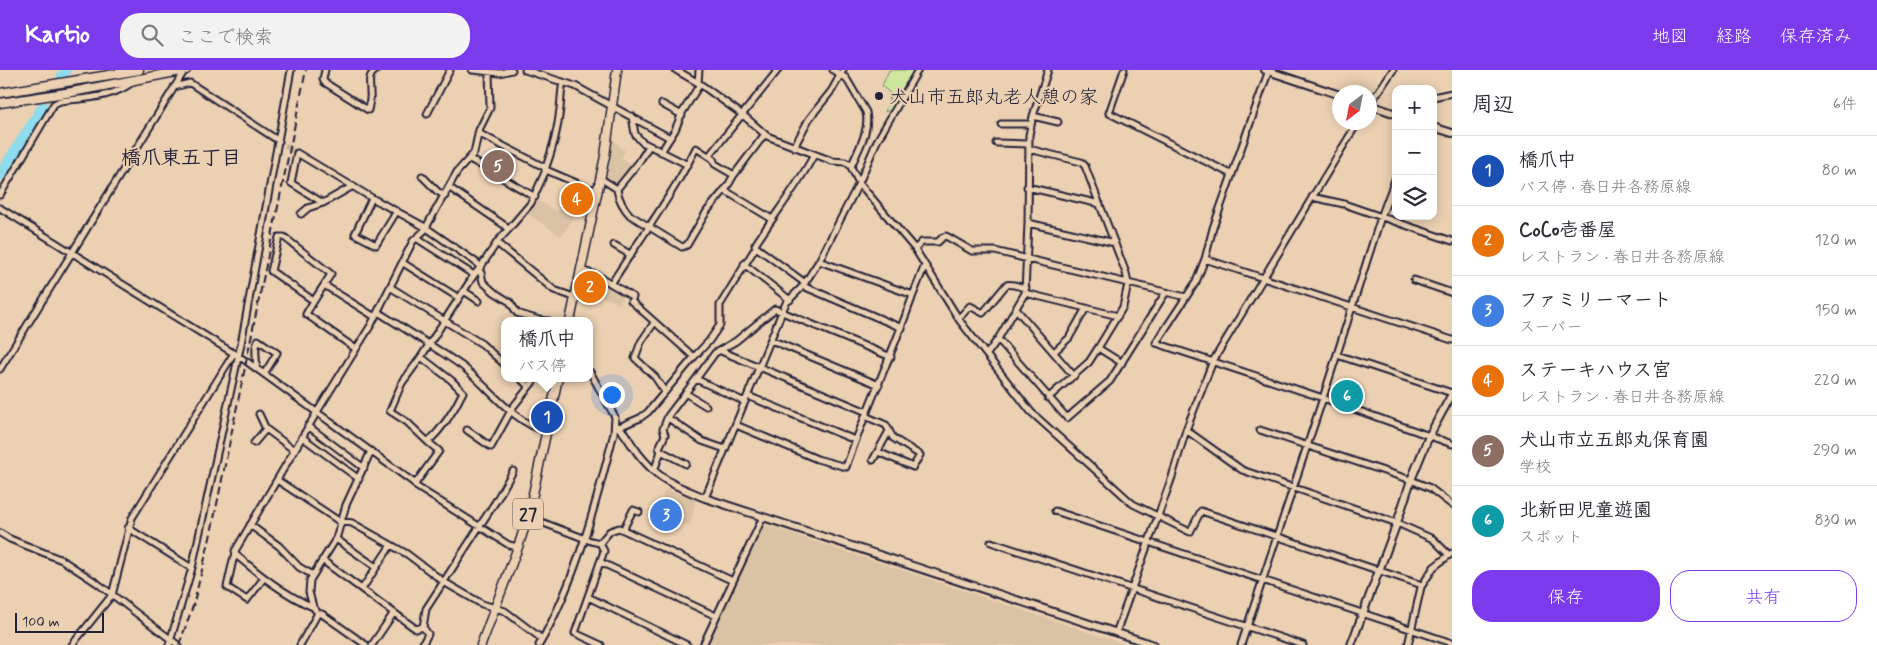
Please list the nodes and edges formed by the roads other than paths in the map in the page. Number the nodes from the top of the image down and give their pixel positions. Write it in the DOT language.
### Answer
graph roads {
  1 [pos="139,70"];
  2 [pos="186,70"];
  3 [pos="291,70"];
  4 [pos="325,70"];
  5 [pos="376,70"];
  6 [pos="450,70"];
  7 [pos="472,70"];
  8 [pos="512,70"];
  9 [pos="525,70"];
  10 [pos="617,70"];
  11 [pos="676,70"];
  12 [pos="699,70"];
  13 [pos="778,70"];
  14 [pos="833,70"];
  15 [pos="918,70"];
  16 [pos="1048,70"];
  17 [pos="1124,70"];
  18 [pos="1268,70"];
  19 [pos="1393,70"];
  20 [pos="488,71"];
  21 [pos="842,73"];
  22 [pos="136,80"];
  23 [pos="563,82"];
  24 [pos="699,83"];
  25 [pos="174,87"];
  26 [pos="1332,92"];
  27 [pos="0,93"];
  28 [pos="1452,93"];
  29 [pos="1377,94"];
  30 [pos="1437,97"];
  31 [pos="0,103"];
  32 [pos="662,104"];
  33 [pos="613,105"];
  34 [pos="1377,107"];
  35 [pos="1392,113"];
  36 [pos="427,114"];
  37 [pos="682,115"];
  38 [pos="742,115"];
  39 [pos="632,116"];
  40 [pos="1033,116"];
  41 [pos="1058,122"];
  42 [pos="1001,124"];
  43 [pos="1031,124"];
  44 [pos="1437,128"];
  45 [pos="1353,130"];
  46 [pos="478,133"];
  47 [pos="1452,133"];
  48 [pos="764,134"];
  49 [pos="670,138"];
  50 [pos="279,141"];
  51 [pos="996,143"];
  52 [pos="648,146"];
  53 [pos="794,147"];
  54 [pos="1029,147"];
  55 [pos="660,152"];
  56 [pos="814,155"];
  57 [pos="709,156"];
  58 [pos="470,159"];
  59 [pos="688,165"];
  60 [pos="851,167"];
  61 [pos="546,170"];
  62 [pos="1231,174"];
  63 [pos="734,175"];
  64 [pos="422,176"];
  65 [pos="600,178"];
  66 [pos="859,183"];
  67 [pos="353,186"];
  68 [pos="1027,187"];
  69 [pos="1392,187"];
  70 [pos="450,188"];
  71 [pos="617,189"];
  72 [pos="597,190"];
  73 [pos="724,190"];
  74 [pos="0,195"];
  75 [pos="444,196"];
  76 [pos="535,197"];
  77 [pos="1312,197"];
  78 [pos="372,198"];
  79 [pos="323,203"];
  80 [pos="1100,204"];
  81 [pos="0,208"];
  82 [pos="397,211"];
  83 [pos="301,214"];
  84 [pos="1380,217"];
  85 [pos="772,219"];
  86 [pos="1028,223"];
  87 [pos="426,227"];
  88 [pos="649,227"];
  89 [pos="508,230"];
  90 [pos="416,238"];
  91 [pos="1452,241"];
  92 [pos="497,243"];
  93 [pos="1115,243"];
  94 [pos="614,245"];
  95 [pos="756,247"];
  96 [pos="915,249"];
  97 [pos="73,253"];
  98 [pos="631,255"];
  99 [pos="1204,258"];
  100 [pos="1027,259"];
  101 [pos="820,261"];
  102 [pos="403,263"];
  103 [pos="744,264"];
  104 [pos="925,265"];
  105 [pos="480,269"];
  106 [pos="580,270"];
  107 [pos="474,275"];
  108 [pos="1264,278"];
  109 [pos="1414,280"];
  110 [pos="611,284"];
  111 [pos="1128,284"];
  112 [pos="324,285"];
  113 [pos="804,285"];
  114 [pos="390,287"];
  115 [pos="464,291"];
  116 [pos="1025,291"];
  117 [pos="1166,292"];
  118 [pos="1452,293"];
  119 [pos="913,295"];
  120 [pos="574,297"];
  121 [pos="1186,297"];
  122 [pos="459,298"];
  123 [pos="790,300"];
  124 [pos="479,301"];
  125 [pos="314,302"];
  126 [pos="1352,307"];
  127 [pos="1086,308"];
  128 [pos="1016,309"];
  129 [pos="782,312"];
  130 [pos="377,314"];
  131 [pos="1118,316"];
  132 [pos="530,317"];
  133 [pos="571,317"];
  134 [pos="958,318"];
  135 [pos="445,320"];
  136 [pos="654,323"];
  137 [pos="902,328"];
  138 [pos="998,339"];
  139 [pos="771,340"];
  140 [pos="1452,340"];
  141 [pos="429,345"];
  142 [pos="356,348"];
  143 [pos="1098,348"];
  144 [pos="721,351"];
  145 [pos="1054,352"];
  146 [pos="235,354"];
  147 [pos="987,354"];
  148 [pos="1337,354"];
  149 [pos="421,357"];
  150 [pos="694,357"];
  151 [pos="890,357"];
  152 [pos="501,361"];
  153 [pos="1213,361"];
  154 [pos="1122,363"];
  155 [pos="759,368"];
  156 [pos="0,369"];
  157 [pos="256,369"];
  158 [pos="264,374"];
  159 [pos="1074,376"];
  160 [pos="593,377"];
  161 [pos="696,379"];
  162 [pos="524,382"];
  163 [pos="533,382"];
  164 [pos="557,382"];
  165 [pos="879,385"];
  166 [pos="529,387"];
  167 [pos="665,392"];
  168 [pos="686,393"];
  169 [pos="1452,393"];
  170 [pos="748,396"];
  171 [pos="1048,398"];
  172 [pos="1324,398"];
  173 [pos="745,402"];
  174 [pos="706,406"];
  175 [pos="512,410"];
  176 [pos="317,412"];
  177 [pos="259,414"];
  178 [pos="866,414"];
  179 [pos="668,418"];
  180 [pos="736,425"];
  181 [pos="308,426"];
  182 [pos="617,426"];
  183 [pos="266,429"];
  184 [pos="467,430"];
  185 [pos="1186,430"];
  186 [pos="1260,430"];
  187 [pos="547,431"];
  188 [pos="889,431"];
  189 [pos="1429,436"];
  190 [pos="302,437"];
  191 [pos="855,440"];
  192 [pos="428,442"];
  193 [pos="254,443"];
  194 [pos="1452,444"];
  195 [pos="1307,446"];
  196 [pos="725,449"];
  197 [pos="294,450"];
  198 [pos="661,451"];
  199 [pos="371,452"];
  200 [pos="878,452"];
  201 [pos="873,460"];
  202 [pos="686,464"];
  203 [pos="364,468"];
  204 [pos="513,471"];
  205 [pos="654,471"];
  206 [pos="359,479"];
  207 [pos="277,480"];
  208 [pos="1411,480"];
  209 [pos="415,484"];
  210 [pos="1293,488"];
  211 [pos="705,498"];
  212 [pos="1452,505"];
  213 [pos="1055,511"];
  214 [pos="639,512"];
  215 [pos="528,516"];
  216 [pos="1158,516"];
  217 [pos="763,517"];
  218 [pos="342,521"];
  219 [pos="1397,523"];
  220 [pos="250,525"];
  221 [pos="480,525"];
  222 [pos="128,528"];
  223 [pos="623,530"];
  224 [pos="0,533"];
  225 [pos="1277,537"];
  226 [pos="336,539"];
  227 [pos="585,539"];
  228 [pos="991,542"];
  229 [pos="1148,542"];
  230 [pos="600,543"];
  231 [pos="390,545"];
  232 [pos="518,547"];
  233 [pos="1451,554"];
  234 [pos="236,555"];
  235 [pos="322,560"];
  236 [pos="600,562"];
  237 [pos="376,567"];
  238 [pos="192,568"];
  239 [pos="1379,571"];
  240 [pos="313,575"];
  241 [pos="264,578"];
  242 [pos="1263,579"];
  243 [pos="733,581"];
  244 [pos="444,582"];
  245 [pos="1422,585"];
  246 [pos="362,589"];
  247 [pos="1132,589"];
  248 [pos="112,594"];
  249 [pos="588,597"];
  250 [pos="313,607"];
  251 [pos="496,608"];
  252 [pos="1364,612"];
  253 [pos="318,613"];
  254 [pos="393,614"];
  255 [pos="716,616"];
  256 [pos="423,627"];
  257 [pos="1247,627"];
  258 [pos="1412,628"];
  259 [pos="1116,632"];
  260 [pos="542,639"];
  261 [pos="170,642"];
  262 [pos="1452,643"];
  263 [pos="72,645"];
  264 [pos="178,645"];
  265 [pos="300,645"];
  266 [pos="366,645"];
  267 [pos="372,645"];
  268 [pos="422,645"];
  269 [pos="481,645"];
  270 [pos="539,645"];
  271 [pos="601,645"];
  272 [pos="687,645"];
  273 [pos="703,645"];
  274 [pos="1154,645"];
  275 [pos="1241,645"];
  276 [pos="1303,645"];
  277 [pos="1351,645"];
  278 [pos="1408,645"];
  1 -- 27 [label="main road"];
  2 -- 22 [label="main road"];
  2 -- 25 [label="street"];
  3 -- 50 [label="street"];
  4 -- 5 [label="street"];
  6 -- 36 [label="street"];
  7 -- 20 [label="street"];
  8 -- 20 [label="street"];
  9 -- 23 [label="street"];
  10 -- 33 [label="main road"];
  11 -- 24 [label="street"];
  12 -- 24 [label="street"];
  13 -- 38 [label="street"];
  14 -- 21 [label="street"];
  15 -- 66 [label="street"];
  16 -- 40 [label="street"];
  17 -- 62 [label="street"];
  18 -- 26 [label="street"];
  18 -- 62 [label="street"];
  19 -- 29 [label="street"];
  20 -- 46 [label="street"];
  21 -- 53 [label="street"];
  21 -- 60 [label="street"];
  22 -- 31 [label="main road"];
  22 -- 74 [label="street"];
  23 -- 33 [label="street"];
  23 -- 61 [label="street"];
  24 -- 37 [label="street"];
  24 -- 38 [label="street"];
  25 -- 50 [label="street"];
  25 -- 97 [label="street"];
  28 -- 30 [label="street"];
  32 -- 37 [label="street"];
  33 -- 39 [label="street"];
  33 -- 65 [label="main road"];
  34 -- 35 [label="street"];
  37 -- 49 [label="street"];
  38 -- 48 [label="street"];
  38 -- 57 [label="street"];
  39 -- 49 [label="street"];
  39 -- 52 [label="street"];
  40 -- 41 [label="street"];
  40 -- 43 [label="street"];
  42 -- 43 [label="street"];
  43 -- 54 [label="street"];
  44 -- 47 [label="street"];
  45 -- 77 [label="street"];
  46 -- 58 [label="street"];
  46 -- 61 [label="street"];
  48 -- 53 [label="street"];
  48 -- 63 [label="street"];
  49 -- 55 [label="street"];
  50 -- 146 [label="street"];
  51 -- 54 [label="street"];
  52 -- 55 [label="street"];
  52 -- 71 [label="street"];
  53 -- 56 [label="street"];
  54 -- 68 [label="street"];
  54 -- 80 [label="street"];
  55 -- 59 [label="street"];
  56 -- 60 [label="street"];
  56 -- 85 [label="street"];
  57 -- 59 [label="street"];
  57 -- 63 [label="street"];
  58 -- 70 [label="street"];
  58 -- 76 [label="street"];
  59 -- 88 [label="street"];
  60 -- 66 [label="street"];
  61 -- 72 [label="street"];
  61 -- 76 [label="street"];
  62 -- 99 [label="street"];
  63 -- 73 [label="street"];
  64 -- 75 [label="street"];
  65 -- 71 [label="street"];
  65 -- 72 [label="main road"];
  66 -- 96 [label="street"];
  66 -- 101 [label="street"];
  67 -- 78 [label="street"];
  67 -- 79 [label="street"];
  67 -- 79 [label="street"];
  68 -- 80 [label="street"];
  68 -- 86 [label="street"];
  69 -- 84 [label="street"];
  70 -- 75 [label="street"];
  70 -- 89 [label="street"];
  71 -- 88 [label="street"];
  72 -- 106 [label="main road"];
  73 -- 85 [label="street"];
  73 -- 88 [label="street"];
  75 -- 87 [label="street"];
  76 -- 89 [label="street"];
  77 -- 84 [label="street"];
  77 -- 108 [label="street"];
  78 -- 82 [label="street"];
  78 -- 82 [label="street"];
  79 -- 83 [label="street"];
  80 -- 93 [label="street"];
  81 -- 97 [label="street"];
  82 -- 87 [label="street"];
  84 -- 91 [label="street"];
  84 -- 126 [label="street"];
  85 -- 95 [label="street"];
  86 -- 93 [label="street"];
  86 -- 100 [label="street"];
  87 -- 90 [label="street"];
  87 -- 105 [label="street"];
  88 -- 98 [label="street"];
  89 -- 92 [label="street"];
  90 -- 102 [label="street"];
  90 -- 107 [label="street"];
  92 -- 105 [label="street"];
  92 -- 120 [label="street"];
  93 -- 111 [label="street"];
  94 -- 98 [label="street"];
  95 -- 103 [label="street"];
  95 -- 113 [label="street"];
  96 -- 100 [label="street"];
  96 -- 104 [label="street"];
  97 -- 146 [label="street"];
  97 -- 156 [label="street"];
  98 -- 110 [label="street"];
  99 -- 108 [label="street"];
  99 -- 121 [label="street"];
  100 -- 111 [label="street"];
  100 -- 116 [label="street"];
  101 -- 113 [label="street"];
  101 -- 119 [label="street"];
  102 -- 114 [label="street"];
  102 -- 122 [label="street"];
  103 -- 123 [label="street"];
  103 -- 150 [label="street"];
  104 -- 119 [label="street"];
  104 -- 134 [label="street"];
  105 -- 107 [label="street"];
  105 -- 132 [label="street"];
  106 -- 110 [label="street"];
  106 -- 120 [label="main road"];
  107 -- 115 [label="street"];
  108 -- 126 [label="street"];
  108 -- 153 [label="street"];
  109 -- 118 [label="street"];
  110 -- 136 [label="street"];
  111 -- 117 [label="street"];
  111 -- 131 [label="street"];
  112 -- 125 [label="street"];
  112 -- 125 [label="street"];
  112 -- 130 [label="street"];
  113 -- 123 [label="street"];
  113 -- 137 [label="street"];
  114 -- 130 [label="street"];
  114 -- 135 [label="street"];
  115 -- 122 [label="street"];
  115 -- 124 [label="street"];
  116 -- 127 [label="street"];
  116 -- 128 [label="street"];
  116 -- 134 [label="street"];
  117 -- 121 [label="street"];
  117 -- 154 [label="street"];
  119 -- 137 [label="street"];
  120 -- 133 [label="main road"];
  121 -- 153 [label="street"];
  122 -- 135 [label="street"];
  123 -- 129 [label="street"];
  125 -- 142 [label="street"];
  126 -- 140 [label="street"];
  126 -- 148 [label="street"];
  127 -- 131 [label="street"];
  127 -- 145 [label="street"];
  128 -- 138 [label="street"];
  128 -- 145 [label="street"];
  129 -- 139 [label="street"];
  129 -- 144 [label="street"];
  129 -- 151 [label="street"];
  130 -- 141 [label="street"];
  130 -- 142 [label="street"];
  131 -- 143 [label="street"];
  134 -- 147 [label="street"];
  135 -- 141 [label="street"];
  135 -- 152 [label="street"];
  136 -- 150 [label="street"];
  136 -- 167 [label="street"];
  137 -- 151 [label="street"];
  138 -- 147 [label="street"];
  138 -- 171 [label="street"];
  139 -- 155 [label="street"];
  139 -- 165 [label="street"];
  141 -- 149 [label="street"];
  141 -- 175 [label="street"];
  142 -- 176 [label="street"];
  143 -- 154 [label="street"];
  143 -- 159 [label="street"];
  144 -- 155 [label="street"];
  144 -- 161 [label="street"];
  145 -- 159 [label="street"];
  146 -- 157 [label="street"];
  146 -- 222 [label="street"];
  146 -- 238 [label="street"];
  147 -- 216 [label="street"];
  148 -- 169 [label="street"];
  148 -- 172 [label="street"];
  149 -- 192 [label="street"];
  149 -- 192 [label="street"];
  150 -- 167 [label="street"];
  151 -- 165 [label="street"];
  153 -- 172 [label="street"];
  153 -- 185 [label="street"];
  154 -- 171 [label="street"];
  155 -- 170 [label="street"];
  155 -- 178 [label="street"];
  157 -- 158 [label="street"];
  157 -- 158 [label="street"];
  158 -- 176 [label="street"];
  159 -- 171 [label="street"];
  160 -- 182 [label="street"];
  161 -- 168 [label="street"];
  161 -- 173 [label="street"];
  162 -- 166 [label="street"];
  163 -- 166 [label="street"];
  164 -- 187 [label="main road, 27"];
  165 -- 178 [label="street"];
  166 -- 175 [label="street"];
  167 -- 182 [label="street"];
  168 -- 174 [label="street"];
  168 -- 179 [label="street"];
  169 -- 189 [label="street"];
  170 -- 173 [label="street"];
  170 -- 191 [label="street"];
  172 -- 189 [label="street"];
  172 -- 195 [label="street"];
  173 -- 180 [label="street"];
  175 -- 184 [label="street"];
  175 -- 187 [label="street"];
  176 -- 181 [label="street"];
  176 -- 199 [label="street"];
  177 -- 183 [label="street"];
  178 -- 188 [label="street"];
  178 -- 191 [label="street"];
  179 -- 196 [label="street"];
  179 -- 198 [label="street"];
  180 -- 191 [label="street"];
  180 -- 196 [label="street"];
  181 -- 190 [label="street"];
  181 -- 203 [label="street"];
  182 -- 205 [label="street"];
  182 -- 227 [label="street"];
  183 -- 193 [label="street"];
  183 -- 197 [label="street"];
  185 -- 210 [label="street"];
  185 -- 216 [label="street"];
  186 -- 195 [label="street"];
  187 -- 215 [label="main road, 27"];
  188 -- 200 [label="street"];
  188 -- 200 [label="street"];
  189 -- 194 [label="street"];
  189 -- 208 [label="street"];
  190 -- 197 [label="street"];
  190 -- 206 [label="street"];
  192 -- 209 [label="street"];
  195 -- 208 [label="street"];
  195 -- 210 [label="street"];
  196 -- 211 [label="street"];
  197 -- 207 [label="street"];
  198 -- 202 [label="street"];
  198 -- 205 [label="street"];
  199 -- 203 [label="street"];
  199 -- 209 [label="street"];
  200 -- 201 [label="street"];
  203 -- 206 [label="street"];
  204 -- 221 [label="street"];
  205 -- 211 [label="street"];
  206 -- 218 [label="street"];
  207 -- 218 [label="street"];
  207 -- 220 [label="street"];
  208 -- 212 [label="street"];
  208 -- 219 [label="street"];
  209 -- 221 [label="street"];
  210 -- 219 [label="street"];
  210 -- 225 [label="street"];
  211 -- 217 [label="street"];
  213 -- 229 [label="street"];
  214 -- 223 [label="street"];
  215 -- 227 [label="street"];
  215 -- 232 [label="main road, 27"];
  216 -- 225 [label="street"];
  216 -- 229 [label="street"];
  217 -- 243 [label="street"];
  217 -- 259 [label="street"];
  218 -- 226 [label="street"];
  218 -- 231 [label="street"];
  219 -- 233 [label="street"];
  219 -- 239 [label="street"];
  220 -- 234 [label="street"];
  220 -- 240 [label="street"];
  221 -- 232 [label="street"];
  221 -- 244 [label="street"];
  222 -- 238 [label="street"];
  222 -- 248 [label="street"];
  223 -- 230 [label="street"];
  223 -- 243 [label="street"];
  224 -- 248 [label="street"];
  225 -- 239 [label="street"];
  225 -- 242 [label="street"];
  226 -- 235 [label="street"];
  226 -- 237 [label="street"];
  227 -- 230 [label="street"];
  227 -- 260 [label="street"];
  228 -- 247 [label="street"];
  229 -- 242 [label="street"];
  229 -- 247 [label="street"];
  230 -- 236 [label="street"];
  231 -- 237 [label="street"];
  231 -- 244 [label="street"];
  232 -- 251 [label="main road, 27"];
  233 -- 245 [label="street"];
  234 -- 241 [label="street"];
  234 -- 241 [label="street"];
  235 -- 240 [label="street"];
  235 -- 246 [label="street"];
  236 -- 249 [label="street"];
  236 -- 255 [label="street"];
  237 -- 246 [label="street"];
  238 -- 261 [label="street"];
  239 -- 245 [label="street"];
  239 -- 252 [label="street"];
  240 -- 250 [label="street"];
  241 -- 250 [label="street"];
  242 -- 252 [label="street"];
  242 -- 257 [label="street"];
  243 -- 255 [label="street"];
  244 -- 251 [label="street"];
  244 -- 256 [label="street"];
  245 -- 258 [label="street"];
  246 -- 254 [label="street"];
  247 -- 257 [label="street"];
  247 -- 259 [label="street"];
  248 -- 261 [label="street"];
  248 -- 263 [label="street"];
  249 -- 271 [label="street"];
  249 -- 272 [label="street"];
  250 -- 253 [label="street"];
  251 -- 260 [label="street"];
  251 -- 269 [label="main road, 27"];
  252 -- 258 [label="street"];
  252 -- 277 [label="street"];
  253 -- 265 [label="street"];
  253 -- 266 [label="street"];
  254 -- 256 [label="street"];
  254 -- 267 [label="street"];
  255 -- 273 [label="street"];
  256 -- 268 [label="street"];
  257 -- 275 [label="street"];
  257 -- 276 [label="street"];
  258 -- 262 [label="street"];
  258 -- 278 [label="street"];
  259 -- 274 [label="street"];
  260 -- 270 [label="street"];
  261 -- 264 [label="street"];
}
